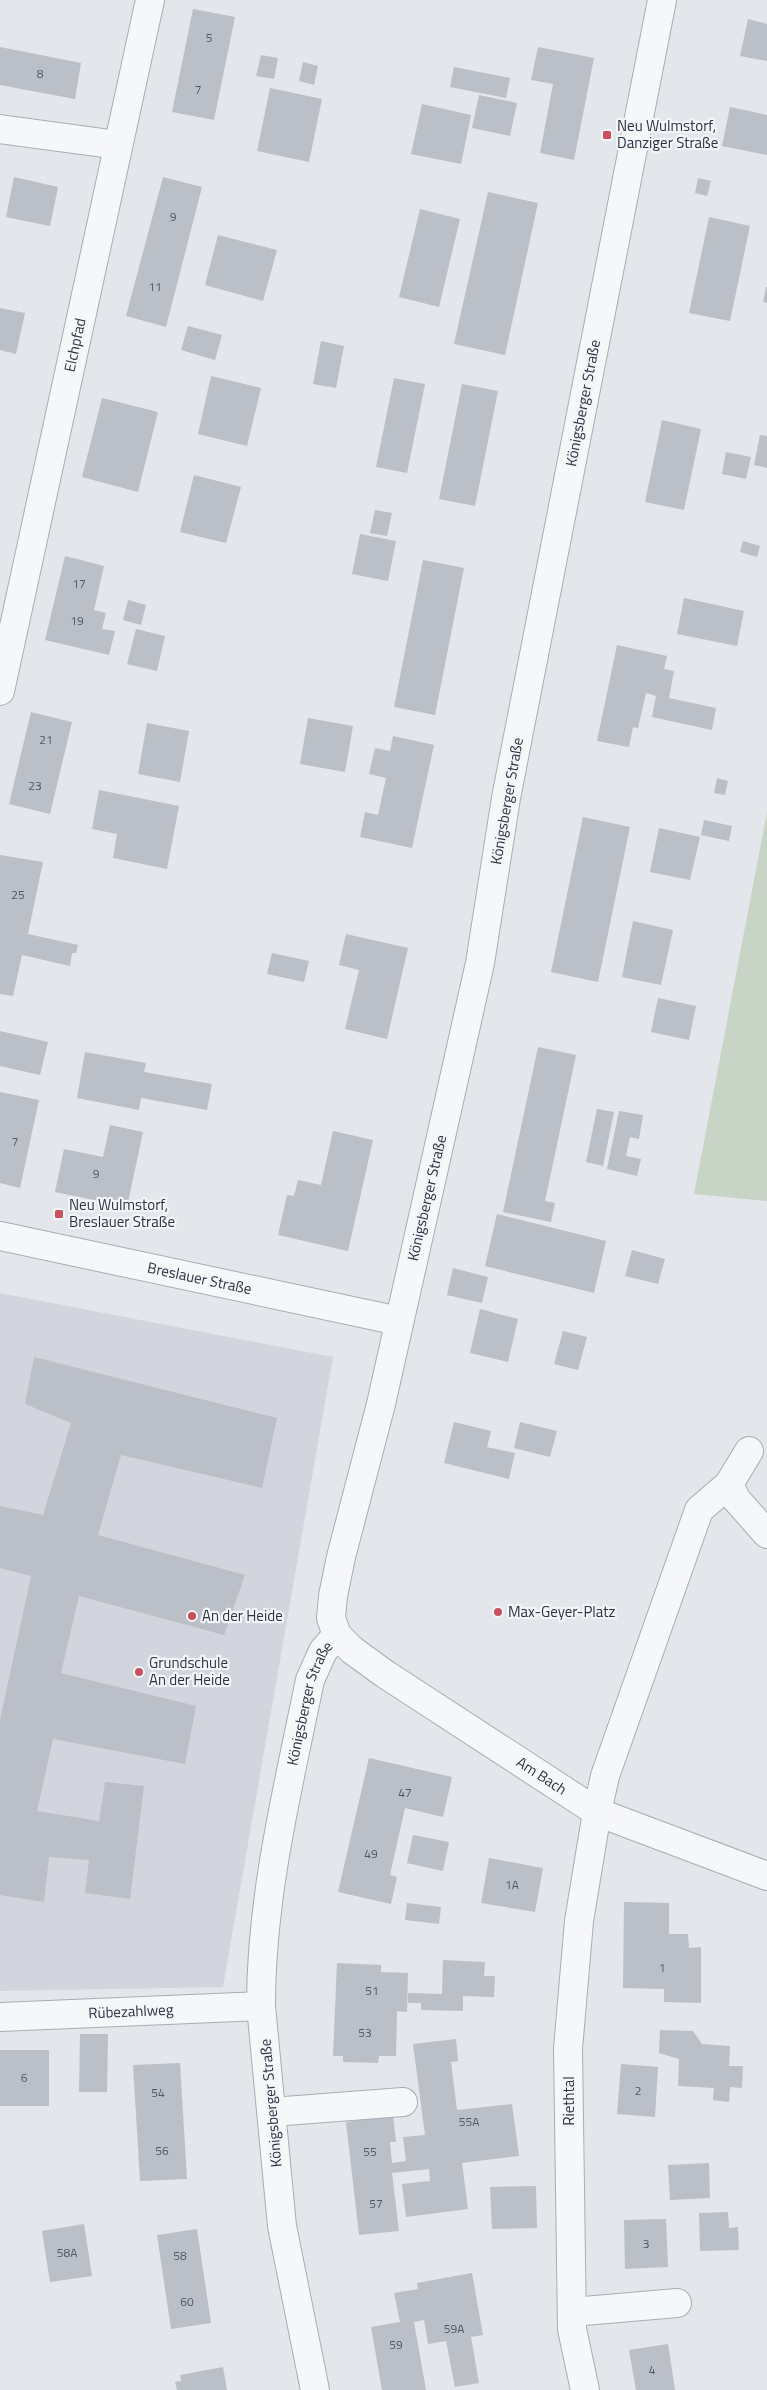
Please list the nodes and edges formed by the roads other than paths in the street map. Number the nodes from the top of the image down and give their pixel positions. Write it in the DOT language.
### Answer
graph roads {
  1 [pos="150,0"];
  2 [pos="662,0"];
  3 [pos="0,129"];
  4 [pos="118,144"];
  5 [pos="0,689"];
  6 [pos="0,1236"];
  7 [pos="399,1321"];
  8 [pos="749,1451"];
  9 [pos="729,1484"];
  10 [pos="767,1534"];
  11 [pos="338,1635"];
  12 [pos="597,1812"];
  13 [pos="767,1876"];
  14 [pos="261,2006"];
  15 [pos="0,2017"];
  16 [pos="403,2102"];
  17 [pos="272,2112"];
  18 [pos="677,2303"];
  19 [pos="572,2312"];
  20 [pos="315,2390"];
  21 [pos="585,2390"];
  1 -- 4 [label="street, Elchpfad"];
  2 -- 7 [label="street, Königsberger Straße"];
  3 -- 4 [label="street"];
  4 -- 5 [label="street, Elchpfad"];
  6 -- 7 [label="street, Breslauer Straße"];
  7 -- 11 [label="street, Königsberger Straße"];
  8 -- 9 [label="street, Riethtal"];
  9 -- 10 [label="street"];
  9 -- 12 [label="street, Riethtal"];
  11 -- 12 [label="street, Am Bach"];
  11 -- 14 [label="street, Königsberger Straße"];
  12 -- 13 [label="street, Am Bach"];
  12 -- 19 [label="street, Riethtal"];
  14 -- 15 [label="street, Rübezahlweg"];
  14 -- 17 [label="street, Königsberger Straße"];
  16 -- 17 [label="street"];
  17 -- 20 [label="street, Königsberger Straße"];
  18 -- 19 [label="street"];
  19 -- 21 [label="street, Riethtal"];
}
